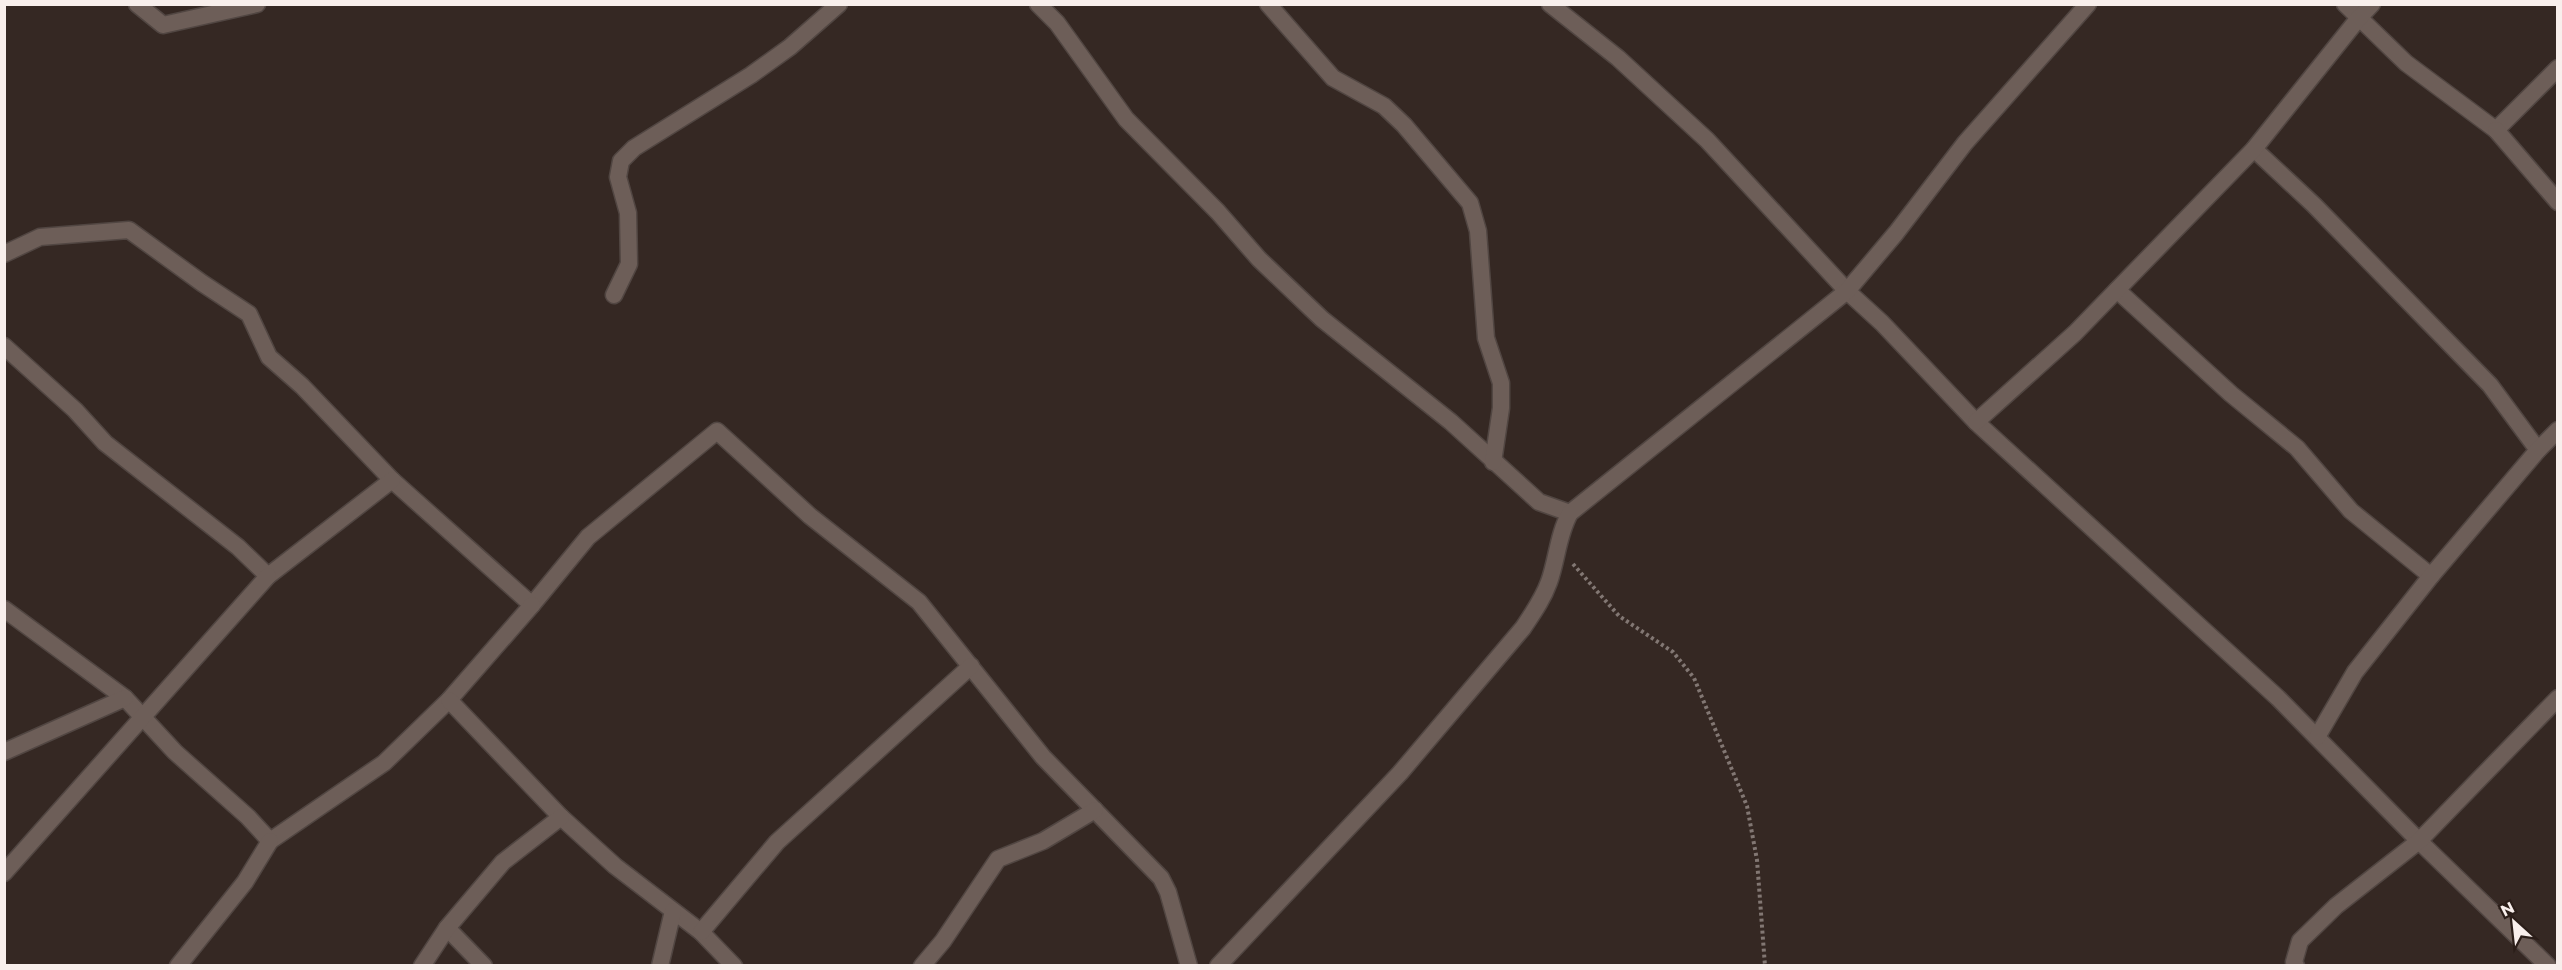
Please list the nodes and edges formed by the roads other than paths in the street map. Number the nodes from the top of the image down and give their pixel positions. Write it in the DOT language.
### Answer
graph roads {
  1 [pos="137,4"];
  2 [pos="257,4"];
  3 [pos="839,4"];
  4 [pos="1038,4"];
  5 [pos="1268,4"];
  6 [pos="1550,4"];
  7 [pos="2088,4"];
  8 [pos="2345,4"];
  9 [pos="2372,4"];
  10 [pos="2358,19"];
  11 [pos="2558,69"];
  12 [pos="2496,130"];
  13 [pos="2254,149"];
  14 [pos="2558,202"];
  15 [pos="4,254"];
  16 [pos="2116,290"];
  17 [pos="1847,291"];
  18 [pos="614,295"];
  19 [pos="4,346"];
  20 [pos="1976,422"];
  21 [pos="2558,430"];
  22 [pos="2538,450"];
  23 [pos="1493,462"];
  24 [pos="392,480"];
  25 [pos="1570,513"];
  26 [pos="268,576"];
  27 [pos="2431,576"];
  28 [pos="532,605"];
  29 [pos="4,609"];
  30 [pos="971,666"];
  31 [pos="125,698"];
  32 [pos="2558,698"];
  33 [pos="449,700"];
  34 [pos="142,716"];
  35 [pos="2318,737"];
  36 [pos="4,752"];
  37 [pos="1095,810"];
  38 [pos="561,817"];
  39 [pos="270,841"];
  40 [pos="2419,841"];
  41 [pos="4,873"];
  42 [pos="673,911"];
  43 [pos="447,928"];
  44 [pos="701,932"];
  45 [pos="178,966"];
  46 [pos="422,966"];
  47 [pos="484,966"];
  48 [pos="660,966"];
  49 [pos="734,966"];
  50 [pos="922,966"];
  51 [pos="1189,966"];
  52 [pos="1218,966"];
  53 [pos="2296,966"];
  54 [pos="2548,966"];
  1 -- 2 [label="street"];
  3 -- 18 [label="street"];
  4 -- 23 [label="street"];
  5 -- 23 [label="street"];
  6 -- 17 [label="street"];
  7 -- 17 [label="street"];
  8 -- 10 [label="street"];
  9 -- 10 [label="street"];
  10 -- 12 [label="street"];
  10 -- 13 [label="street"];
  11 -- 12 [label="street"];
  12 -- 14 [label="street"];
  13 -- 16 [label="street"];
  13 -- 22 [label="street"];
  15 -- 24 [label="street"];
  16 -- 20 [label="street"];
  16 -- 27 [label="street"];
  17 -- 20 [label="street"];
  17 -- 25 [label="street"];
  19 -- 26 [label="street"];
  20 -- 35 [label="street"];
  21 -- 22 [label="street"];
  22 -- 27 [label="street"];
  23 -- 25 [label="street"];
  24 -- 26 [label="street"];
  24 -- 28 [label="street"];
  25 -- 52 [label="street"];
  26 -- 34 [label="street"];
  27 -- 35 [label="street"];
  28 -- 30 [label="street"];
  28 -- 33 [label="street"];
  29 -- 31 [label="street"];
  30 -- 37 [label="street"];
  30 -- 44 [label="street"];
  31 -- 34 [label="street"];
  31 -- 36 [label="street"];
  32 -- 40 [label="street"];
  33 -- 38 [label="street"];
  33 -- 39 [label="street"];
  34 -- 39 [label="street"];
  34 -- 41 [label="street"];
  35 -- 40 [label="street"];
  37 -- 50 [label="street"];
  37 -- 51 [label="street"];
  38 -- 42 [label="street"];
  38 -- 43 [label="street"];
  39 -- 45 [label="street"];
  40 -- 53 [label="street"];
  40 -- 54 [label="street"];
  42 -- 44 [label="street"];
  42 -- 48 [label="street"];
  43 -- 46 [label="street"];
  43 -- 47 [label="street"];
  44 -- 49 [label="street"];
}
